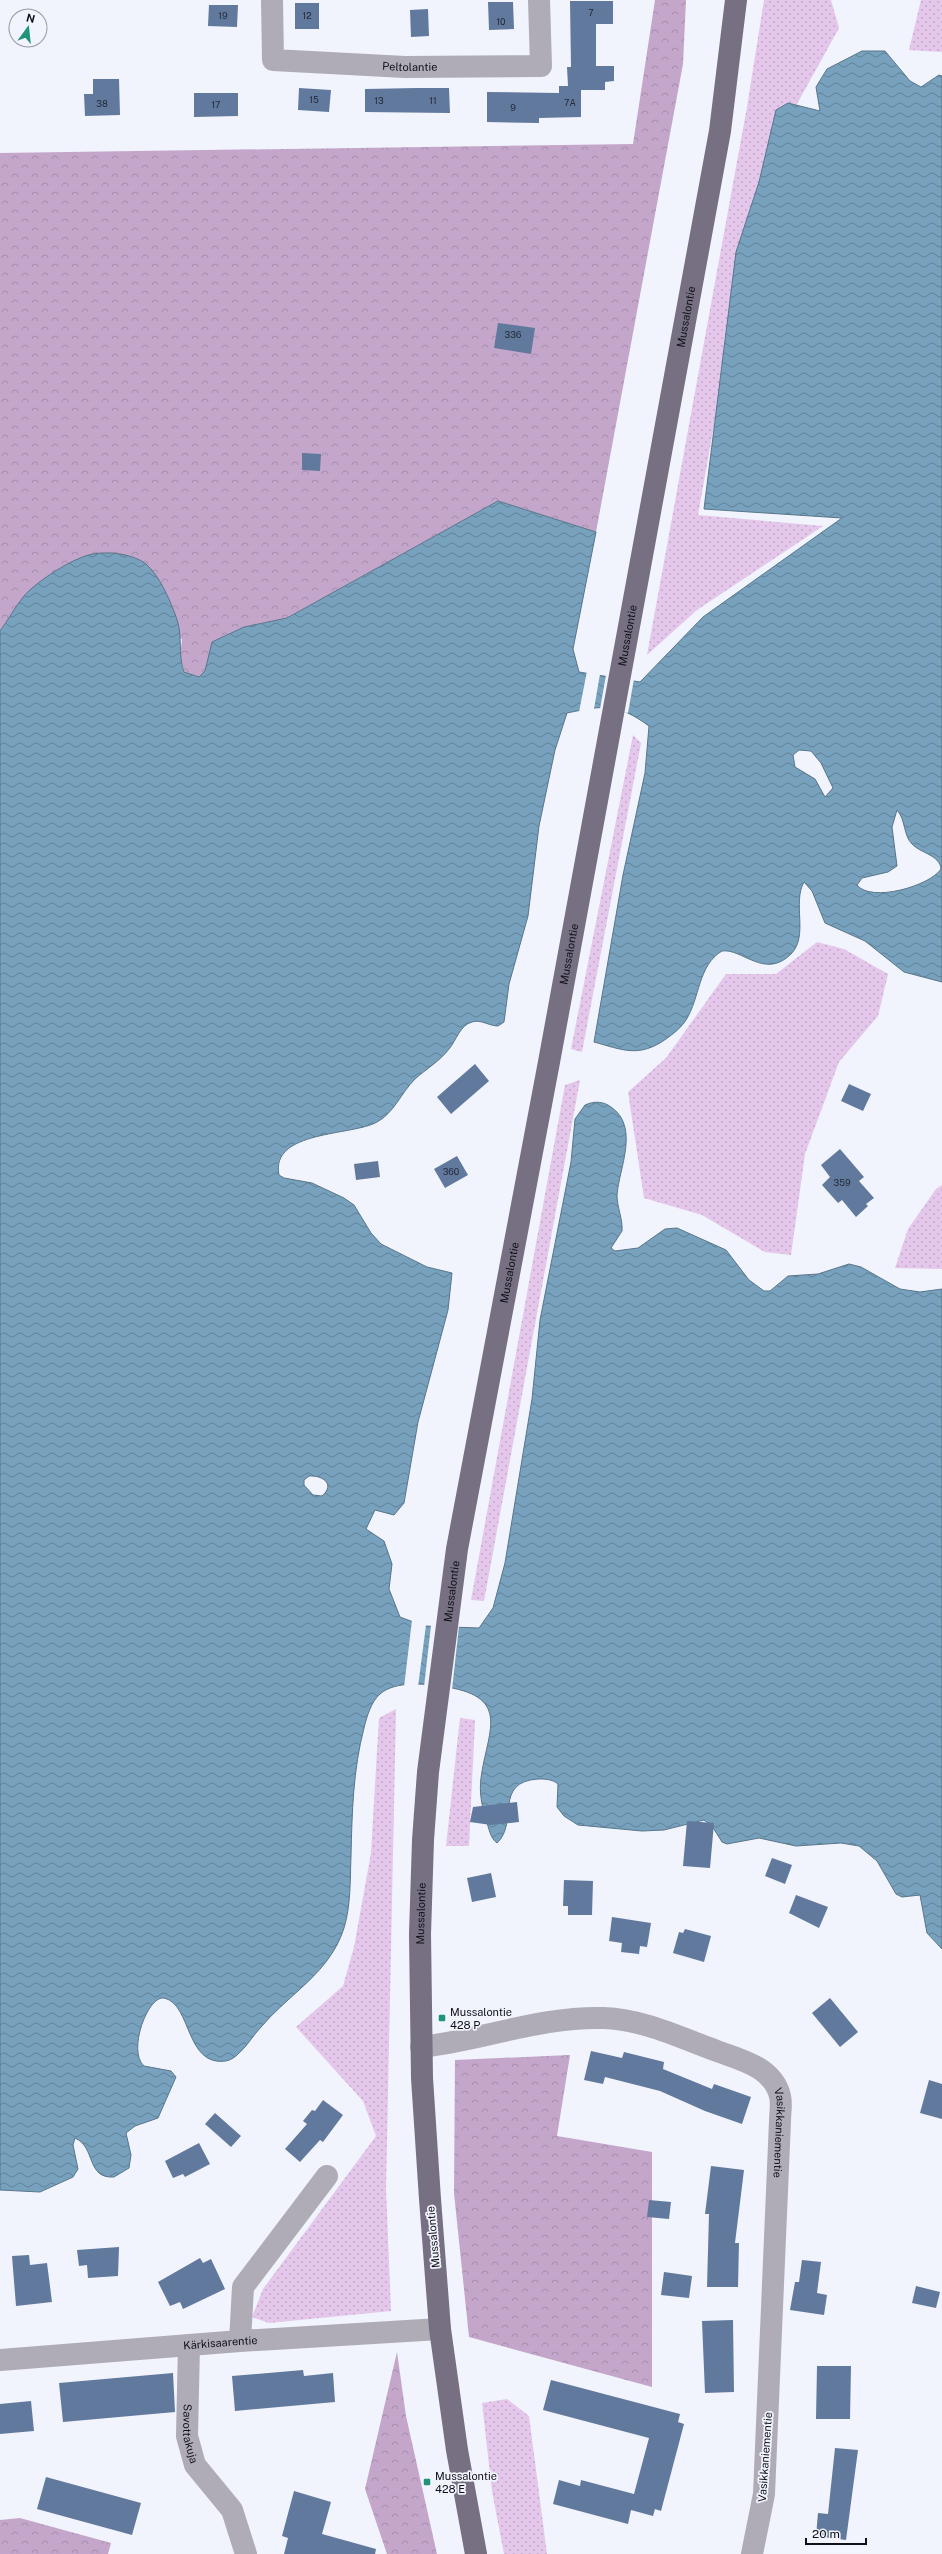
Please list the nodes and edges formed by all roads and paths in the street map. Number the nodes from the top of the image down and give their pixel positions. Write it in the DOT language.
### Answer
graph roads {
  1 [pos="272,0"];
  2 [pos="539,0"];
  3 [pos="736,0"];
  4 [pos="421,2047"];
  5 [pos="327,2176"];
  6 [pos="440,2329"];
  7 [pos="240,2341"];
  8 [pos="189,2345"];
  9 [pos="0,2360"];
  10 [pos="246,2554"];
  11 [pos="476,2554"];
  12 [pos="752,2554"];
  1 -- 2 [label="street, Peltolantie"];
  3 -- 4 [label="main road, Mussalontie"];
  4 -- 6 [label="main road, Mussalontie"];
  4 -- 12 [label="street, Vasikkaniementie"];
  5 -- 7 [label="street"];
  6 -- 7 [label="street, Kärkisaarentie"];
  6 -- 11 [label="main road, Mussalontie"];
  7 -- 8 [label="street, Kärkisaarentie"];
  8 -- 9 [label="street, Kärkisaarentie"];
  8 -- 10 [label="street, Savottakuja"];
}
